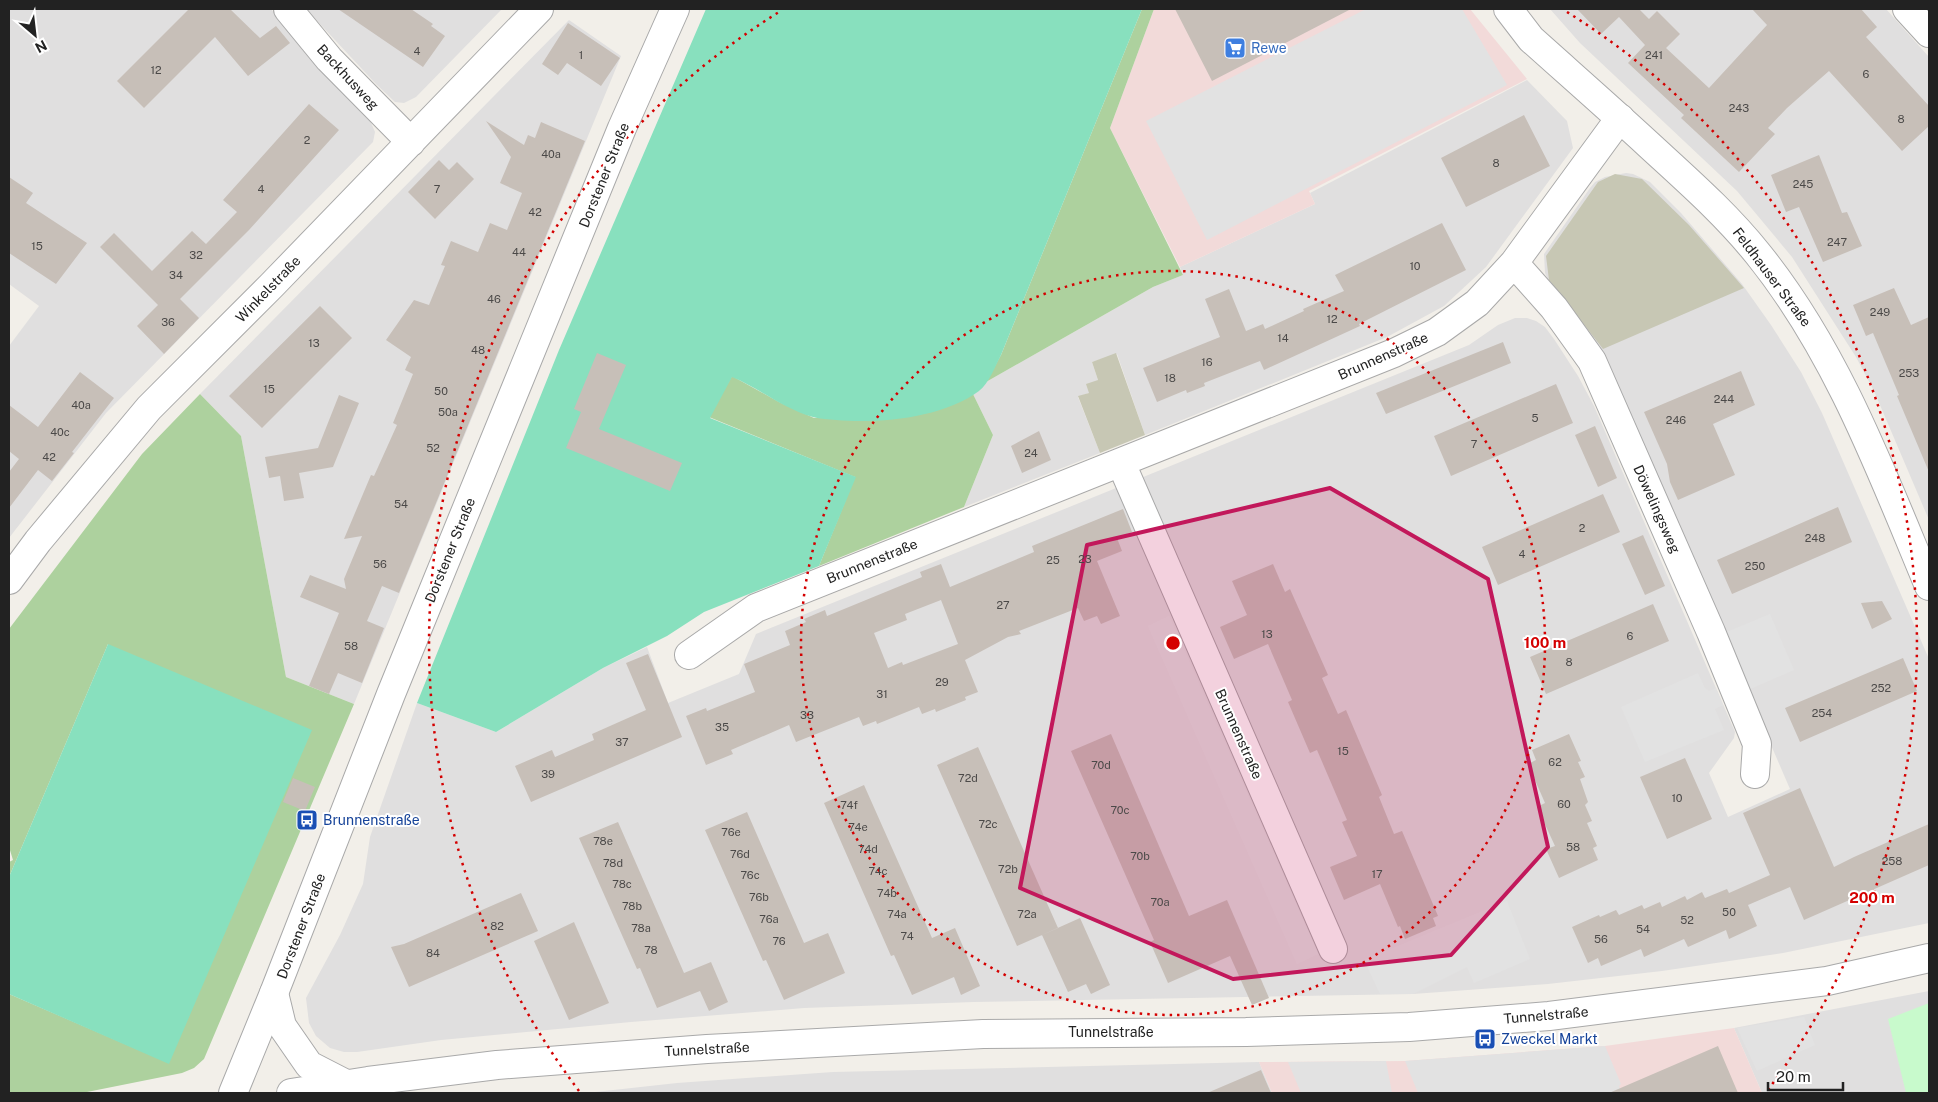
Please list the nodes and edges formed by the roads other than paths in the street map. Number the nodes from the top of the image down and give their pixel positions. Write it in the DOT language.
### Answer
graph roads {
  1 [pos="288,9"];
  2 [pos="539,9"];
  3 [pos="675,9"];
  4 [pos="1508,9"];
  5 [pos="1907,9"];
  6 [pos="1929,33"];
  7 [pos="1620,118"];
  8 [pos="410,142"];
  9 [pos="1514,264"];
  10 [pos="1121,463"];
  11 [pos="9,580"];
  12 [pos="1929,586"];
  13 [pos="689,655"];
  14 [pos="1755,774"];
  15 [pos="1333,949"];
  16 [pos="1929,958"];
  17 [pos="274,993"];
  18 [pos="346,1084"];
  19 [pos="233,1093"];
  20 [pos="291,1093"];
  1 -- 8 [label="street, Backhusweg"];
  2 -- 8 [label="street, Winkelstraße"];
  3 -- 17 [label="street, Dorstener Straße"];
  4 -- 7 [label="street, Feldhauser Straße"];
  5 -- 6 [label="street"];
  7 -- 9 [label="street, Brunnenstraße"];
  7 -- 12 [label="street, Feldhauser Straße"];
  8 -- 11 [label="street, Winkelstraße"];
  9 -- 10 [label="street, Brunnenstraße"];
  9 -- 14 [label="street, Döwelingsweg"];
  10 -- 13 [label="street, Brunnenstraße"];
  10 -- 15 [label="street, Brunnenstraße"];
  16 -- 18 [label="street, Tunnelstraße"];
  17 -- 18 [label="street"];
  17 -- 19 [label="street, Dorstener Straße"];
  18 -- 20 [label="street, Tunnelstraße"];
}
